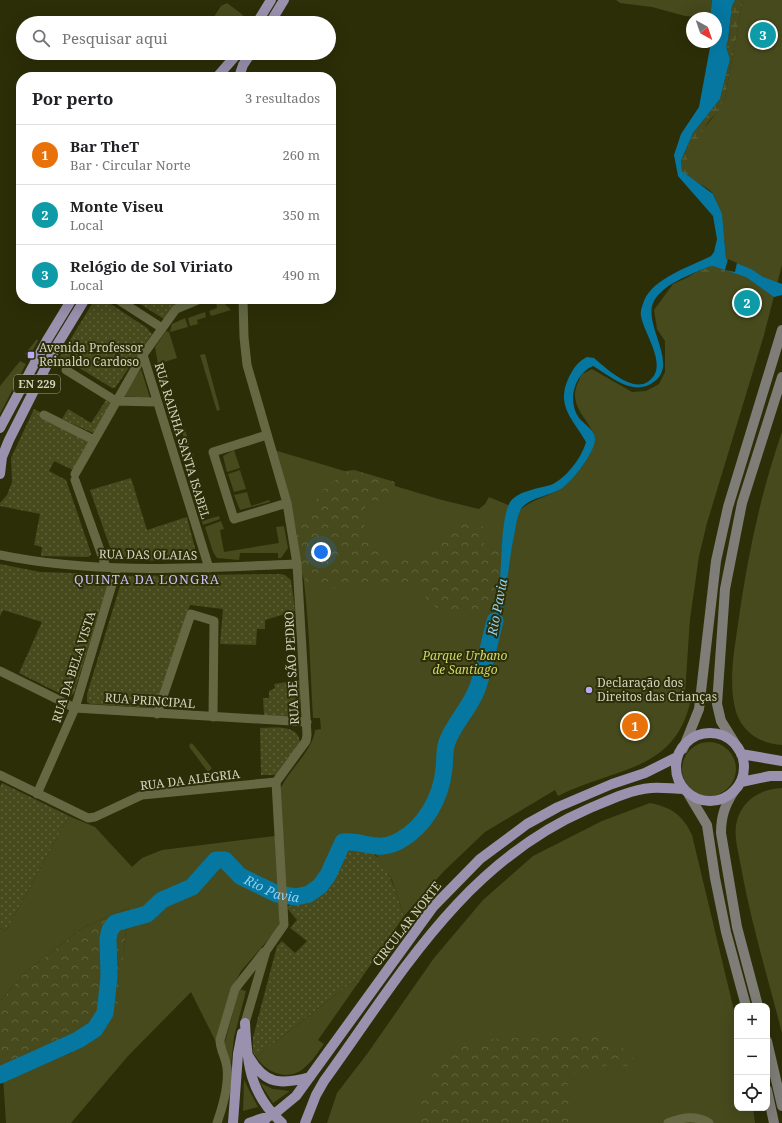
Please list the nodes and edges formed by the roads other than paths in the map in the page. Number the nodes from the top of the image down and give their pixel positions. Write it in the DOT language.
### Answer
graph roads {
  1 [pos="271,0"];
  2 [pos="284,0"];
  3 [pos="261,16"];
  4 [pos="274,16"];
  5 [pos="232,60"];
  6 [pos="246,60"];
  7 [pos="222,72"];
  8 [pos="241,72"];
  9 [pos="69,304"];
  10 [pos="82,304"];
  11 [pos="126,304"];
  12 [pos="188,304"];
  13 [pos="237,304"];
  14 [pos="243,304"];
  15 [pos="243,313"];
  16 [pos="162,328"];
  17 [pos="782,330"];
  18 [pos="143,355"];
  19 [pos="66,370"];
  20 [pos="782,377"];
  21 [pos="116,401"];
  22 [pos="157,402"];
  23 [pos="44,415"];
  24 [pos="0,428"];
  25 [pos="267,435"];
  26 [pos="94,440"];
  27 [pos="0,474"];
  28 [pos="287,503"];
  29 [pos="0,555"];
  30 [pos="297,564"];
  31 [pos="106,567"];
  32 [pos="118,568"];
  33 [pos="209,568"];
  34 [pos="0,671"];
  35 [pos="75,708"];
  36 [pos="157,714"];
  37 [pos="213,717"];
  38 [pos="307,722"];
  39 [pos="740,752"];
  40 [pos="680,753"];
  41 [pos="782,761"];
  42 [pos="0,775"];
  43 [pos="782,776"];
  44 [pos="276,782"];
  45 [pos="741,782"];
  46 [pos="734,791"];
  47 [pos="686,792"];
  48 [pos="37,794"];
  49 [pos="269,944"];
  50 [pos="241,981"];
  51 [pos="254,991"];
  52 [pos="745,1003"];
  53 [pos="757,1003"];
  54 [pos="244,1023"];
  55 [pos="770,1053"];
  56 [pos="248,1056"];
  57 [pos="310,1077"];
  58 [pos="782,1101"];
  59 [pos="770,1104"];
  60 [pos="273,1115"];
  61 [pos="260,1119"];
  62 [pos="217,1123"];
  63 [pos="233,1123"];
  64 [pos="248,1123"];
  65 [pos="282,1123"];
  66 [pos="305,1123"];
  67 [pos="668,1123"];
  68 [pos="709,1123"];
  69 [pos="774,1123"];
  1 -- 3 [label="main road"];
  2 -- 4 [label="main road"];
  5 -- 7 [label="main road"];
  6 -- 8 [label="main road"];
  9 -- 24 [label="main road, EN 229"];
  10 -- 27 [label="main road, EN 229"];
  11 -- 16 [label="street"];
  12 -- 16 [label="street, RUA RAINHA SANTA ISABEL"];
  13 -- 15 [label="street"];
  14 -- 15 [label="street, RUA DE SÃO PEDRO"];
  15 -- 25 [label="street, RUA DE SÃO PEDRO"];
  16 -- 18 [label="street, RUA RAINHA SANTA ISABEL"];
  17 -- 40 [label="main road"];
  18 -- 21 [label="street"];
  18 -- 22 [label="street, RUA RAINHA SANTA ISABEL"];
  19 -- 21 [label="street"];
  20 -- 39 [label="main road"];
  21 -- 22 [label="street"];
  21 -- 26 [label="street"];
  22 -- 33 [label="street, RUA RAINHA SANTA ISABEL"];
  23 -- 26 [label="street"];
  25 -- 28 [label="street, RUA DE SÃO PEDRO"];
  25 -- 28 [label="street"];
  26 -- 31 [label="street"];
  28 -- 30 [label="street, RUA DE SÃO PEDRO"];
  29 -- 31 [label="street, RUA DAS OLAIAS"];
  30 -- 33 [label="street, RUA DAS OLAIAS"];
  30 -- 38 [label="street, RUA DE SÃO PEDRO"];
  31 -- 32 [label="street, RUA DAS OLAIAS"];
  32 -- 33 [label="street, RUA DAS OLAIAS"];
  32 -- 35 [label="street, RUA DA BELA VISTA"];
  34 -- 35 [label="street, RUA PRINCIPAL"];
  35 -- 36 [label="street, RUA PRINCIPAL"];
  35 -- 48 [label="street, RUA DA BELA VISTA"];
  36 -- 37 [label="street, RUA PRINCIPAL"];
  36 -- 37 [label="street"];
  37 -- 38 [label="street, RUA PRINCIPAL"];
  38 -- 44 [label="street, RUA DE SÃO PEDRO"];
  39 -- 40 [label="main road"];
  39 -- 41 [label="main road"];
  39 -- 45 [label="main road"];
  40 -- 47 [label="main road"];
  40 -- 57 [label="main road, CIRCULAR NORTE"];
  42 -- 48 [label="street, RUA DA ALEGRIA"];
  43 -- 45 [label="main road"];
  44 -- 48 [label="street, RUA DA ALEGRIA"];
  44 -- 49 [label="street"];
  45 -- 46 [label="main road"];
  46 -- 47 [label="main road"];
  46 -- 53 [label="main road"];
  47 -- 52 [label="main road"];
  47 -- 66 [label="main road, CIRCULAR NORTE"];
  49 -- 50 [label="street"];
  49 -- 51 [label="street"];
  50 -- 51 [label="street"];
  50 -- 62 [label="street"];
  51 -- 54 [label="street"];
  54 -- 56 [label="main road"];
  54 -- 63 [label="main road"];
  55 -- 58 [label="main road"];
  56 -- 57 [label="main road"];
  56 -- 60 [label="main road"];
  57 -- 60 [label="main road, CIRCULAR NORTE"];
  59 -- 69 [label="main road"];
  60 -- 61 [label="main road, CIRCULAR NORTE"];
  60 -- 65 [label="main road"];
  61 -- 64 [label="main road, CIRCULAR NORTE"];
  61 -- 65 [label="main road"];
  67 -- 68 [label="street"];
}
